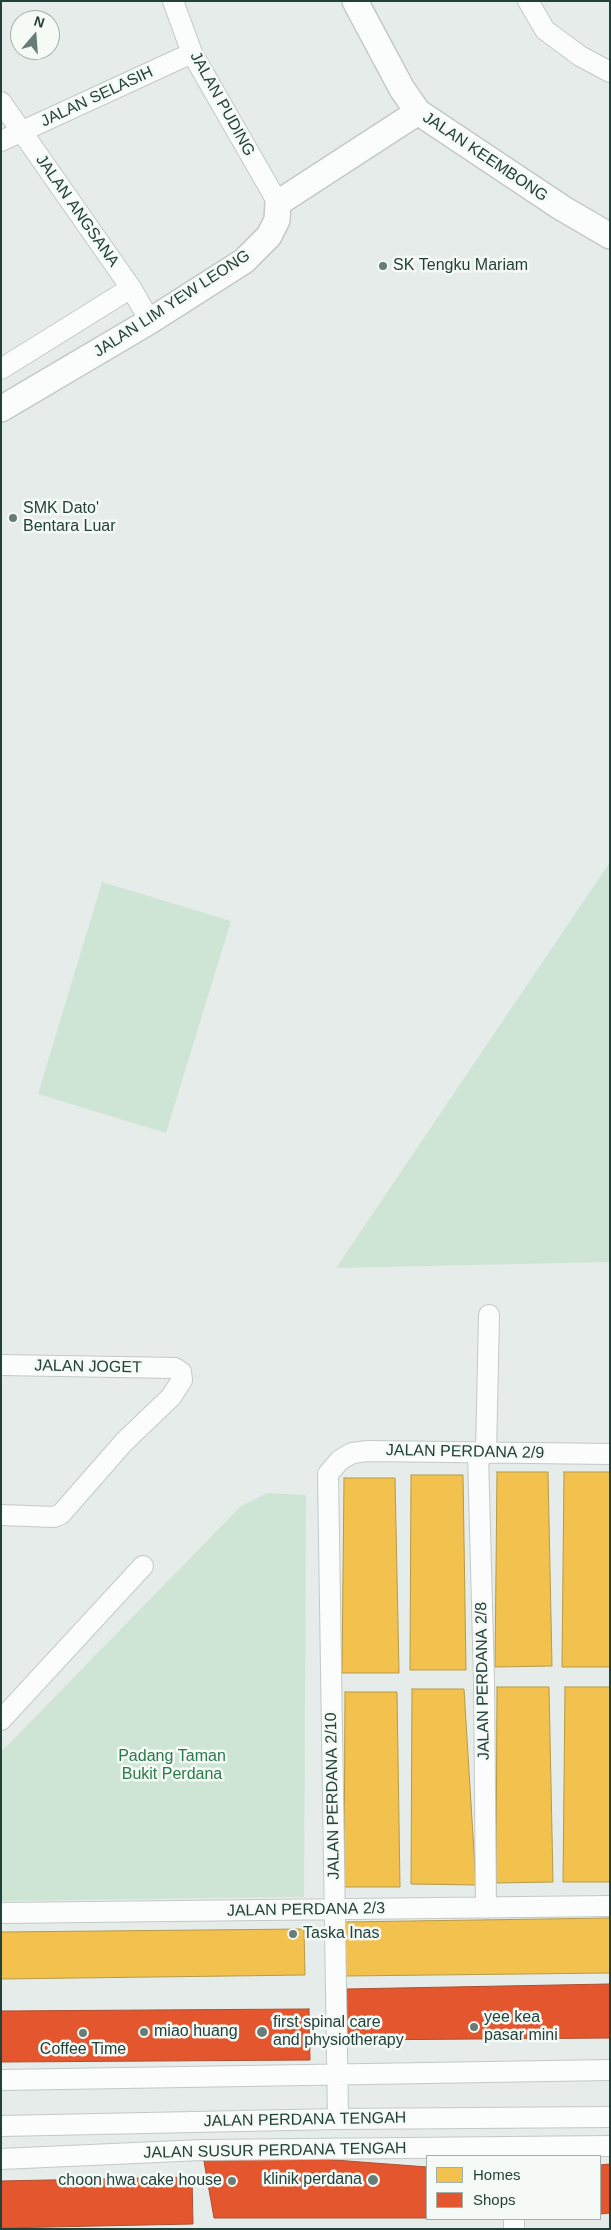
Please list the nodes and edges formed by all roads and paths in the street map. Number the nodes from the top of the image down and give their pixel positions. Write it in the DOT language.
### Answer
graph roads {
  1 [pos="172,1"];
  2 [pos="355,1"];
  3 [pos="528,1"];
  4 [pos="192,52"];
  5 [pos="610,72"];
  6 [pos="1,102"];
  7 [pos="418,112"];
  8 [pos="22,132"];
  9 [pos="1,141"];
  10 [pos="278,203"];
  11 [pos="610,236"];
  12 [pos="130,288"];
  13 [pos="150,321"];
  14 [pos="2,366"];
  15 [pos="1,409"];
  16 [pos="489,1315"];
  17 [pos="1,1365"];
  18 [pos="482,1454"];
  19 [pos="610,1454"];
  20 [pos="328,1474"];
  21 [pos="1,1515"];
  22 [pos="143,1566"];
  23 [pos="1,1720"];
  24 [pos="610,1906"];
  25 [pos="486,1908"];
  26 [pos="335,1910"];
  27 [pos="1,1913"];
  28 [pos="610,2070"];
  29 [pos="338,2076"];
  30 [pos="1,2080"];
  31 [pos="610,2117"];
  32 [pos="513,2118"];
  33 [pos="338,2119"];
  34 [pos="1,2126"];
  35 [pos="610,2146"];
  36 [pos="513,2152"];
  37 [pos="1,2159"];
  1 -- 4 [label="street, JALAN PUDING"];
  2 -- 7 [label="street, JALAN KEEMBONG"];
  3 -- 5 [label="street"];
  4 -- 8 [label="street, JALAN SELASIH"];
  4 -- 10 [label="street, JALAN PUDING"];
  6 -- 8 [label="street, JALAN ANGSANA"];
  7 -- 10 [label="street"];
  7 -- 11 [label="street, JALAN KEEMBONG"];
  8 -- 9 [label="street, JALAN SELASIH"];
  8 -- 12 [label="street, JALAN ANGSANA"];
  10 -- 13 [label="street, JALAN LIM YEW LEONG"];
  12 -- 13 [label="street, JALAN ANGSANA"];
  12 -- 14 [label="street"];
  13 -- 15 [label="street, JALAN LIM YEW LEONG"];
  16 -- 18 [label="street, JALAN PERDANA 2/8"];
  17 -- 21 [label="street, JALAN JOGET"];
  18 -- 19 [label="street, JALAN PERDANA 2/9"];
  18 -- 20 [label="street, JALAN PERDANA 2/9"];
  18 -- 25 [label="street, JALAN PERDANA 2/8"];
  20 -- 26 [label="street, JALAN PERDANA 2/10"];
  22 -- 23 [label="street"];
  24 -- 25 [label="street, JALAN PERDANA 2/3"];
  25 -- 26 [label="street, JALAN PERDANA 2/3"];
  26 -- 27 [label="street, JALAN PERDANA 2/3"];
  26 -- 29 [label="street, JALAN PERDANA 2/10"];
  28 -- 29 [label="street"];
  29 -- 30 [label="street"];
  29 -- 33 [label="street, JALAN PERDANA 2/10"];
  31 -- 32 [label="street, JALAN PERDANA TENGAH"];
  32 -- 33 [label="street, JALAN PERDANA TENGAH"];
  32 -- 36 [label="street"];
  33 -- 34 [label="street, JALAN PERDANA TENGAH"];
  35 -- 36 [label="street, JALAN SUSUR PERDANA TENGAH"];
  36 -- 37 [label="street, JALAN SUSUR PERDANA TENGAH"];
}
